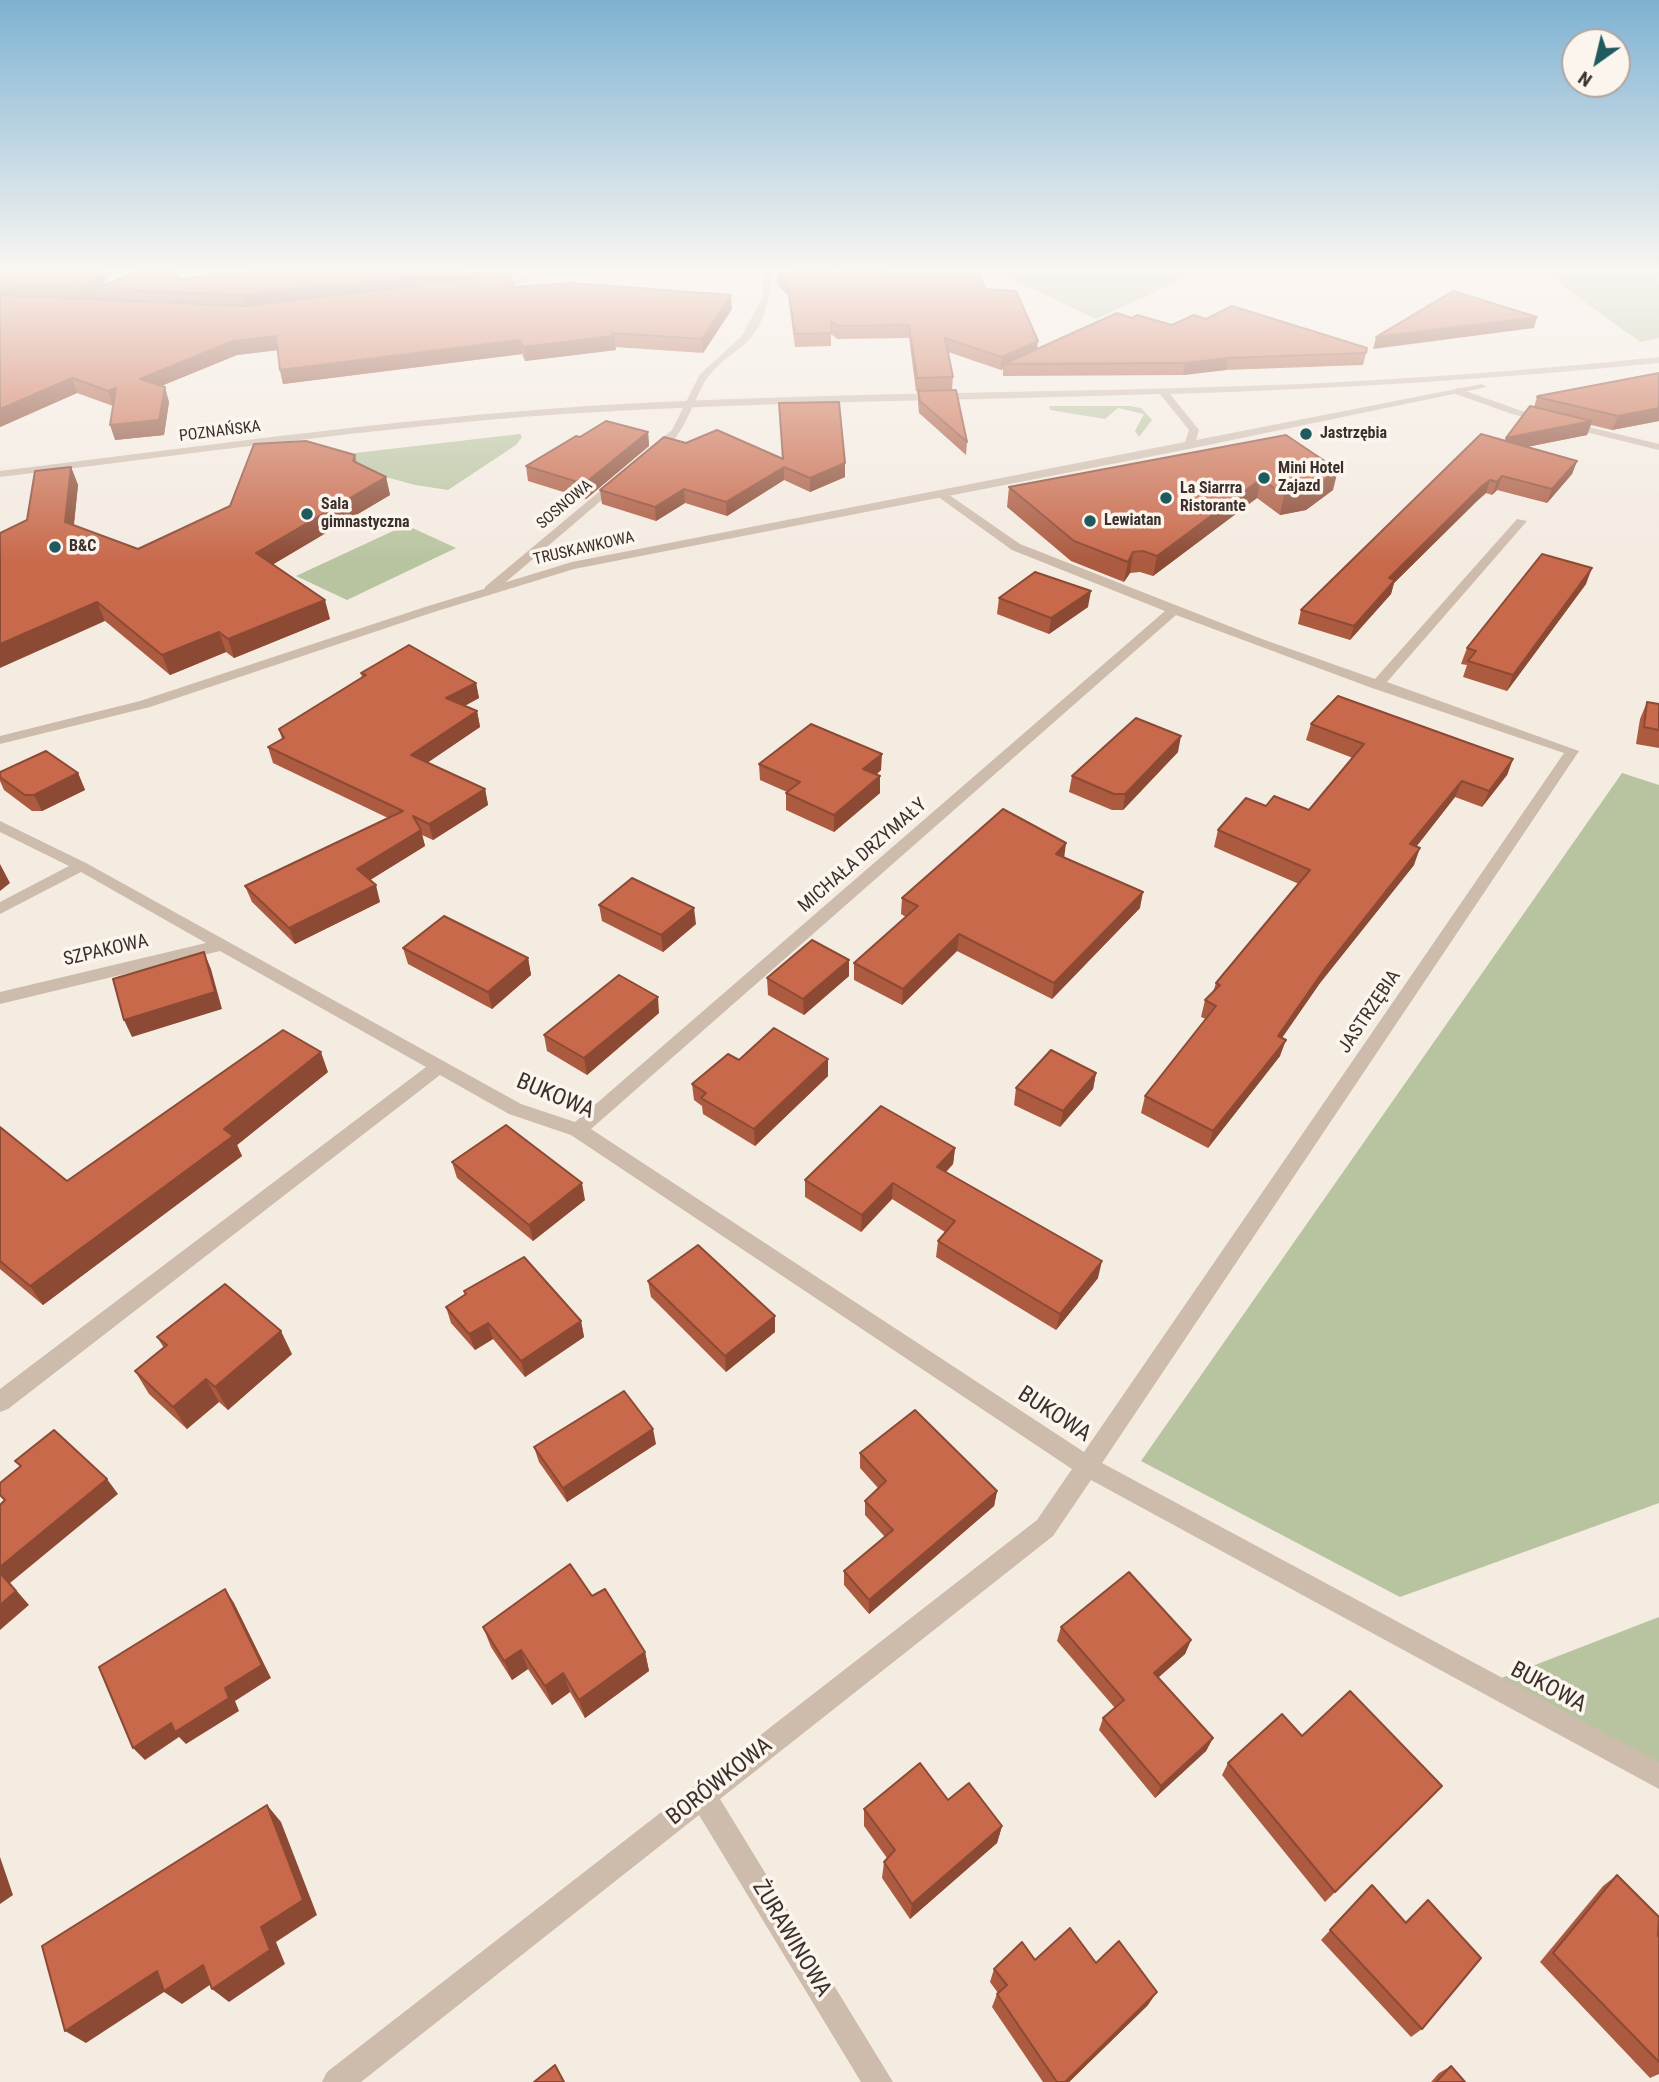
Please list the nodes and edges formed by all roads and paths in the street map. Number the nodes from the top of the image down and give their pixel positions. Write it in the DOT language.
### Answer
graph roads {
  1 [pos="712,368"];
  2 [pos="1589,368"];
  3 [pos="1565,371"];
  4 [pos="1457,391"];
  5 [pos="1163,392"];
  6 [pos="690,404"];
  7 [pos="1189,446"];
  8 [pos="1659,447"];
  9 [pos="645,458"];
  10 [pos="0,474"];
  11 [pos="624,476"];
  12 [pos="941,494"];
  13 [pos="1521,521"];
  14 [pos="489,590"];
  15 [pos="1173,611"];
  16 [pos="1377,685"];
  17 [pos="0,740"];
  18 [pos="0,826"];
  19 [pos="81,866"];
  20 [pos="0,909"];
  21 [pos="222,944"];
  22 [pos="0,998"];
  23 [pos="440,1066"];
  24 [pos="578,1130"];
  25 [pos="0,1402"];
  26 [pos="1087,1466"];
  27 [pos="1659,1776"];
  28 [pos="703,1796"];
  29 [pos="337,2082"];
  30 [pos="878,2082"];
  1 -- 6 [label="street"];
  2 -- 3 [label="street, POZNAŃSKA"];
  3 -- 4 [label="street, TRUSKAWKOWA"];
  3 -- 5 [label="street, POZNAŃSKA"];
  4 -- 7 [label="street, TRUSKAWKOWA"];
  4 -- 8 [label="street"];
  5 -- 6 [label="street, POZNAŃSKA"];
  5 -- 7 [label="street"];
  6 -- 9 [label="street"];
  6 -- 10 [label="street, POZNAŃSKA"];
  7 -- 12 [label="street, TRUSKAWKOWA"];
  11 -- 14 [label="street, SOSNOWA"];
  12 -- 14 [label="street, TRUSKAWKOWA"];
  12 -- 15 [label="street, JASTRZĘBIA"];
  13 -- 16 [label="street"];
  14 -- 17 [label="street, TRUSKAWKOWA"];
  15 -- 16 [label="street, JASTRZĘBIA"];
  15 -- 24 [label="street, MICHAŁA DRZYMAŁY"];
  16 -- 26 [label="street, JASTRZĘBIA"];
  18 -- 19 [label="street, BUKOWA"];
  19 -- 20 [label="street"];
  19 -- 21 [label="street, BUKOWA"];
  21 -- 22 [label="street, SZPAKOWA"];
  21 -- 23 [label="street, BUKOWA"];
  23 -- 24 [label="street, BUKOWA"];
  23 -- 25 [label="street"];
  24 -- 26 [label="street, BUKOWA"];
  26 -- 27 [label="street, BUKOWA"];
  26 -- 28 [label="street, BORÓWKOWA"];
  28 -- 29 [label="street, BORÓWKOWA"];
  28 -- 30 [label="street, ŻURAWINOWA"];
}
